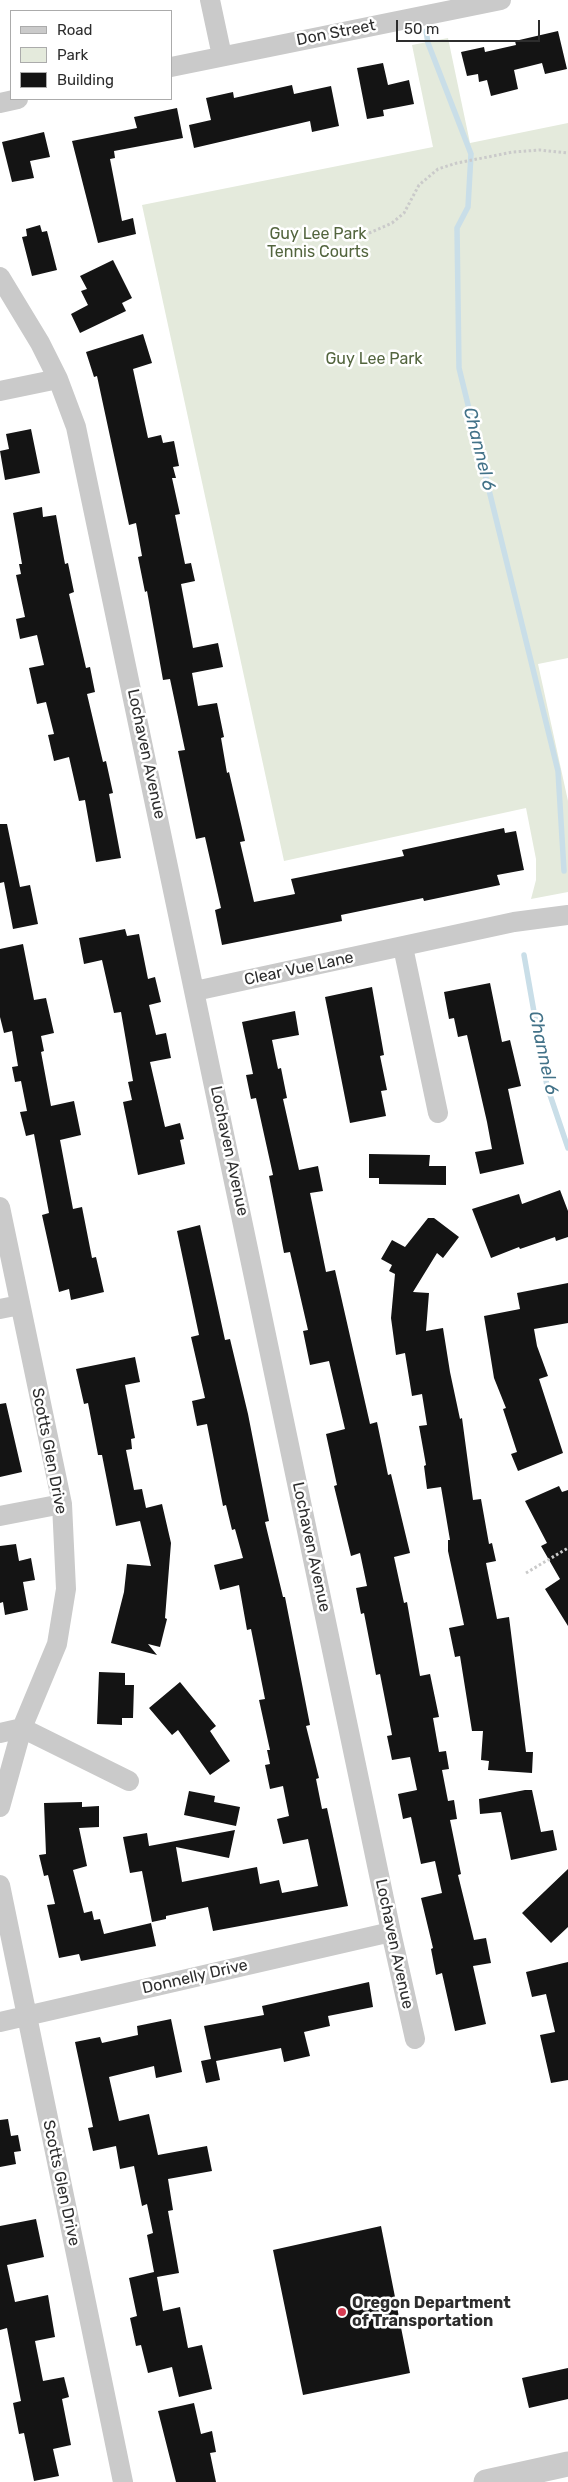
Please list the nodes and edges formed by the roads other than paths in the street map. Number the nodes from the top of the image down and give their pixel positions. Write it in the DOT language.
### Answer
graph roads {
  1 [pos="210,0"];
  2 [pos="501,0"];
  3 [pos="222,56"];
  4 [pos="172,67"];
  5 [pos="14,100"];
  6 [pos="0,103"];
  7 [pos="0,278"];
  8 [pos="58,379"];
  9 [pos="0,391"];
  10 [pos="568,915"];
  11 [pos="403,947"];
  12 [pos="196,991"];
  13 [pos="438,1114"];
  14 [pos="0,1207"];
  15 [pos="20,1305"];
  16 [pos="0,1309"];
  17 [pos="62,1504"];
  18 [pos="0,1516"];
  19 [pos="22,1728"];
  20 [pos="0,1733"];
  21 [pos="129,1781"];
  22 [pos="0,1807"];
  23 [pos="0,1885"];
  24 [pos="391,1932"];
  25 [pos="26,2015"];
  26 [pos="0,2022"];
  27 [pos="416,2040"];
  28 [pos="568,2464"];
  29 [pos="124,2482"];
  30 [pos="486,2482"];
  1 -- 3 [label="street"];
  2 -- 3 [label="street, Don Street"];
  3 -- 4 [label="street, Don Street"];
  5 -- 6 [label="street"];
  7 -- 8 [label="street, Lochaven Avenue"];
  8 -- 9 [label="street"];
  8 -- 12 [label="street, Lochaven Avenue"];
  10 -- 11 [label="street, Clear Vue Lane"];
  11 -- 12 [label="street, Clear Vue Lane"];
  11 -- 13 [label="street"];
  12 -- 24 [label="street, Lochaven Avenue"];
  14 -- 15 [label="street, Scotts Glen Drive"];
  15 -- 16 [label="street"];
  15 -- 17 [label="street, Scotts Glen Drive"];
  17 -- 18 [label="street"];
  17 -- 19 [label="street, Scotts Glen Drive"];
  19 -- 20 [label="street"];
  19 -- 21 [label="street"];
  19 -- 22 [label="street, Scotts Glen Drive"];
  23 -- 25 [label="street, Scotts Glen Drive"];
  24 -- 25 [label="street, Donnelly Drive"];
  24 -- 27 [label="street, Lochaven Avenue"];
  25 -- 26 [label="street, Donnelly Drive"];
  25 -- 29 [label="street, Scotts Glen Drive"];
  28 -- 30 [label="street"];
}
